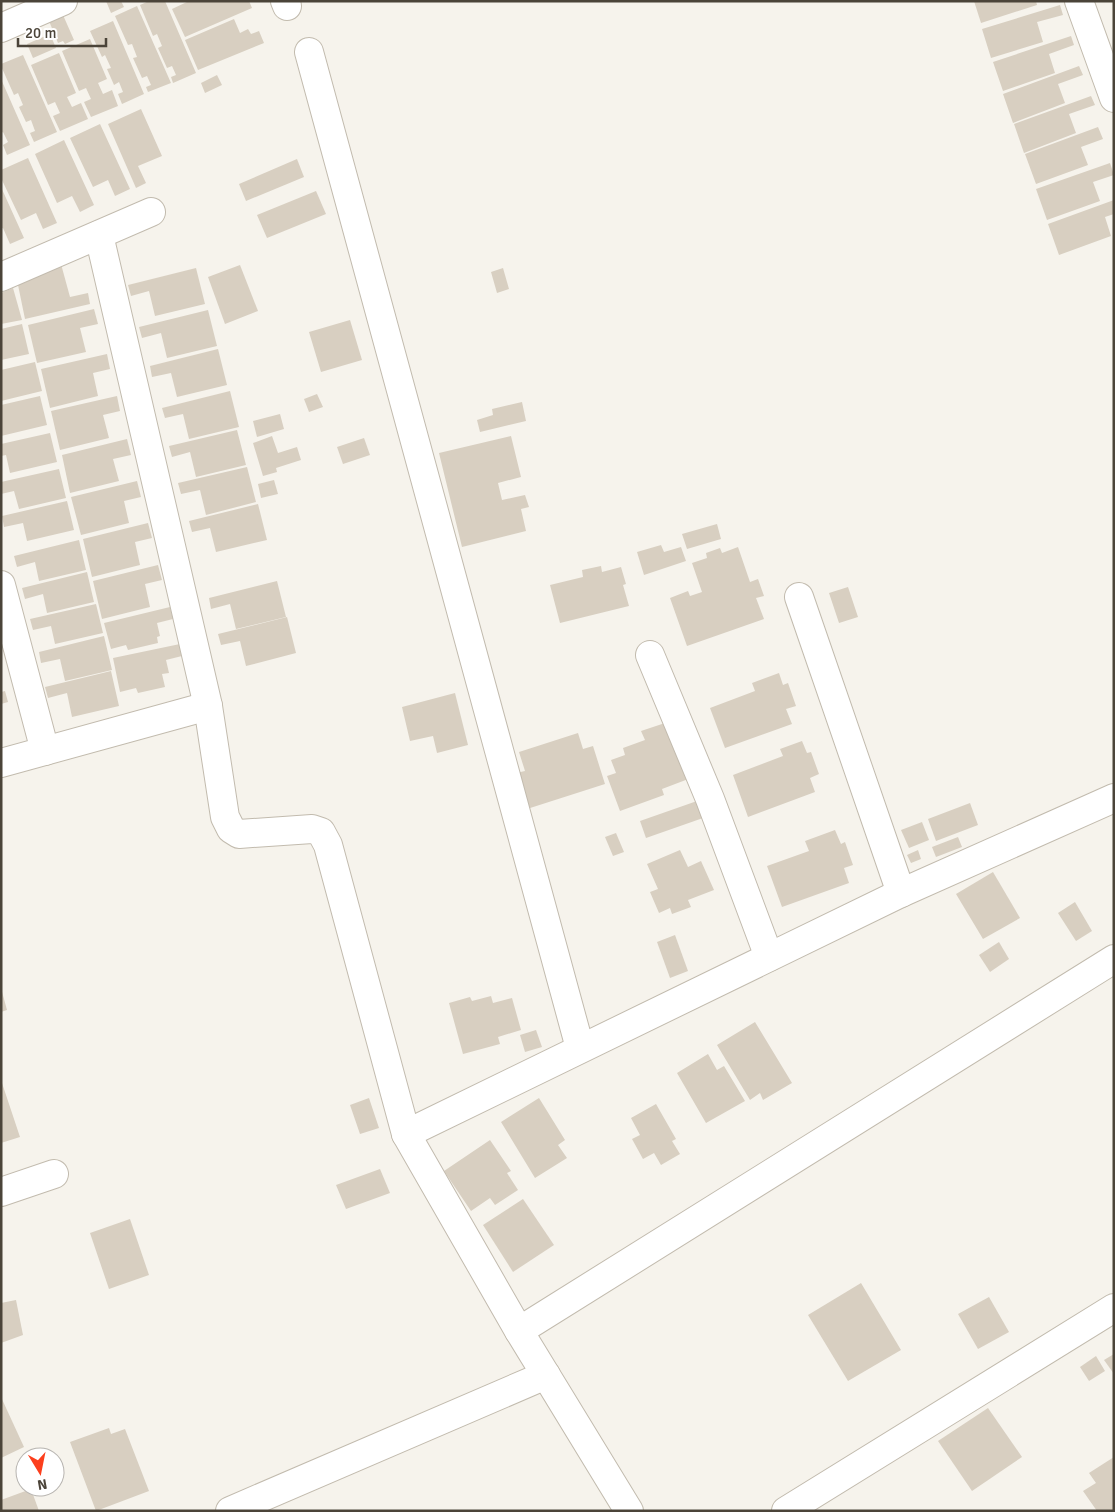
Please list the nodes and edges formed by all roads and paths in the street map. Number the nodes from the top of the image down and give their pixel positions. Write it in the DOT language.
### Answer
graph roads {
  1 [pos="62,1"];
  2 [pos="1079,1"];
  3 [pos="1,28"];
  4 [pos="309,52"];
  5 [pos="1114,98"];
  6 [pos="151,212"];
  7 [pos="99,235"];
  8 [pos="1,277"];
  9 [pos="1,585"];
  10 [pos="799,597"];
  11 [pos="650,655"];
  12 [pos="208,706"];
  13 [pos="45,751"];
  14 [pos="1,763"];
  15 [pos="1114,798"];
  16 [pos="901,893"];
  17 [pos="769,957"];
  18 [pos="1114,959"];
  19 [pos="580,1048"];
  20 [pos="406,1134"];
  21 [pos="54,1174"];
  22 [pos="1,1192"];
  23 [pos="1114,1308"];
  24 [pos="519,1331"];
  25 [pos="546,1375"];
  26 [pos="230,1511"];
  27 [pos="629,1511"];
  28 [pos="786,1511"];
  1 -- 3 [label="street"];
  2 -- 5 [label="street"];
  4 -- 19 [label="street"];
  6 -- 7 [label="street"];
  7 -- 8 [label="street"];
  7 -- 12 [label="street"];
  9 -- 13 [label="street"];
  10 -- 16 [label="street"];
  11 -- 17 [label="street"];
  12 -- 13 [label="street"];
  12 -- 20 [label="street"];
  13 -- 14 [label="street"];
  15 -- 16 [label="street"];
  16 -- 17 [label="street"];
  17 -- 19 [label="street"];
  18 -- 24 [label="street"];
  19 -- 20 [label="street"];
  20 -- 24 [label="street"];
  21 -- 22 [label="street"];
  23 -- 28 [label="street"];
  24 -- 25 [label="street"];
  25 -- 26 [label="street"];
  25 -- 27 [label="street"];
}
